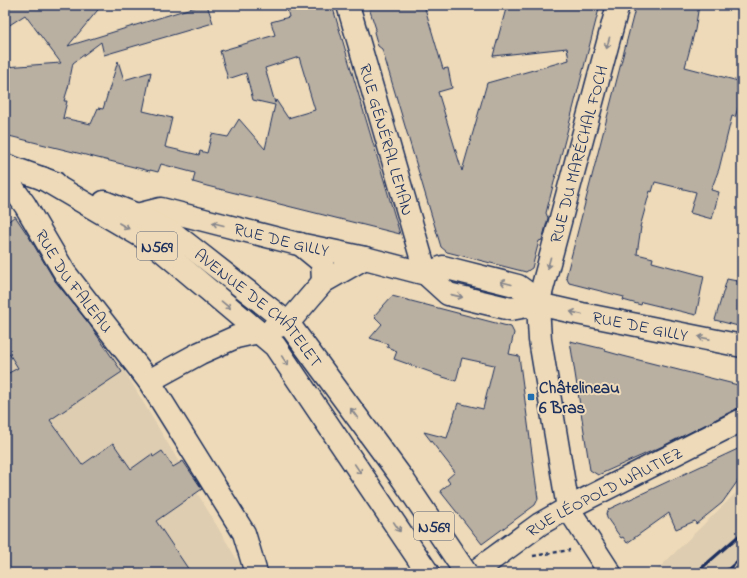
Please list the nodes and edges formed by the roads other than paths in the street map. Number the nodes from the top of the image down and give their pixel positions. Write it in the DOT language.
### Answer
graph roads {
  1 [pos="348,5"];
  2 [pos="618,5"];
  3 [pos="5,165"];
  4 [pos="5,177"];
  5 [pos="42,178"];
  6 [pos="137,215"];
  7 [pos="300,244"];
  8 [pos="366,258"];
  9 [pos="426,274"];
  10 [pos="324,282"];
  11 [pos="538,304"];
  12 [pos="288,323"];
  13 [pos="259,332"];
  14 [pos="742,346"];
  15 [pos="149,381"];
  16 [pos="742,420"];
  17 [pos="568,508"];
  18 [pos="256,573"];
  19 [pos="428,573"];
  20 [pos="466,573"];
  21 [pos="473,573"];
  22 [pos="610,573"];
  1 -- 9 [label="street, RUE GÉNÉRAL LEMAN"];
  2 -- 11 [label="street, RUE DU MARÉCHAL FOCH, one-way"];
  3 -- 5 [label="street, N569"];
  4 -- 15 [label="street, RUE DU FALEAU"];
  5 -- 6 [label="street, AVENUE DE CHÂTELET / N569"];
  5 -- 13 [label="street, AVENUE DE CHÂTELET / N569, one-way"];
  7 -- 6 [label="street, RUE DE GILLY, one-way"];
  6 -- 12 [label="street, AVENUE DE CHÂTELET / N569"];
  7 -- 8 [label="street, RUE DE GILLY"];
  7 -- 10 [label="street"];
  8 -- 9 [label="street, RUE DE GILLY"];
  8 -- 10 [label="street"];
  9 -- 11 [label="street, RUE DE GILLY"];
  10 -- 12 [label="street"];
  14 -- 11 [label="street, RUE DE GILLY, one-way"];
  11 -- 17 [label="street, RUE DU MARÉCHAL FOCH"];
  12 -- 13 [label="street"];
  20 -- 12 [label="street, AVENUE DE CHÂTELET / N569, one-way, bridge"];
  13 -- 15 [label="street"];
  13 -- 19 [label="street, AVENUE DE CHÂTELET / N569, one-way"];
  15 -- 18 [label="street, RUE DU FALEAU"];
  16 -- 17 [label="street, RUE LÉOPOLD WAUTIEZ"];
  17 -- 21 [label="street, RUE LÉOPOLD WAUTIEZ"];
  17 -- 22 [label="street"];
}
